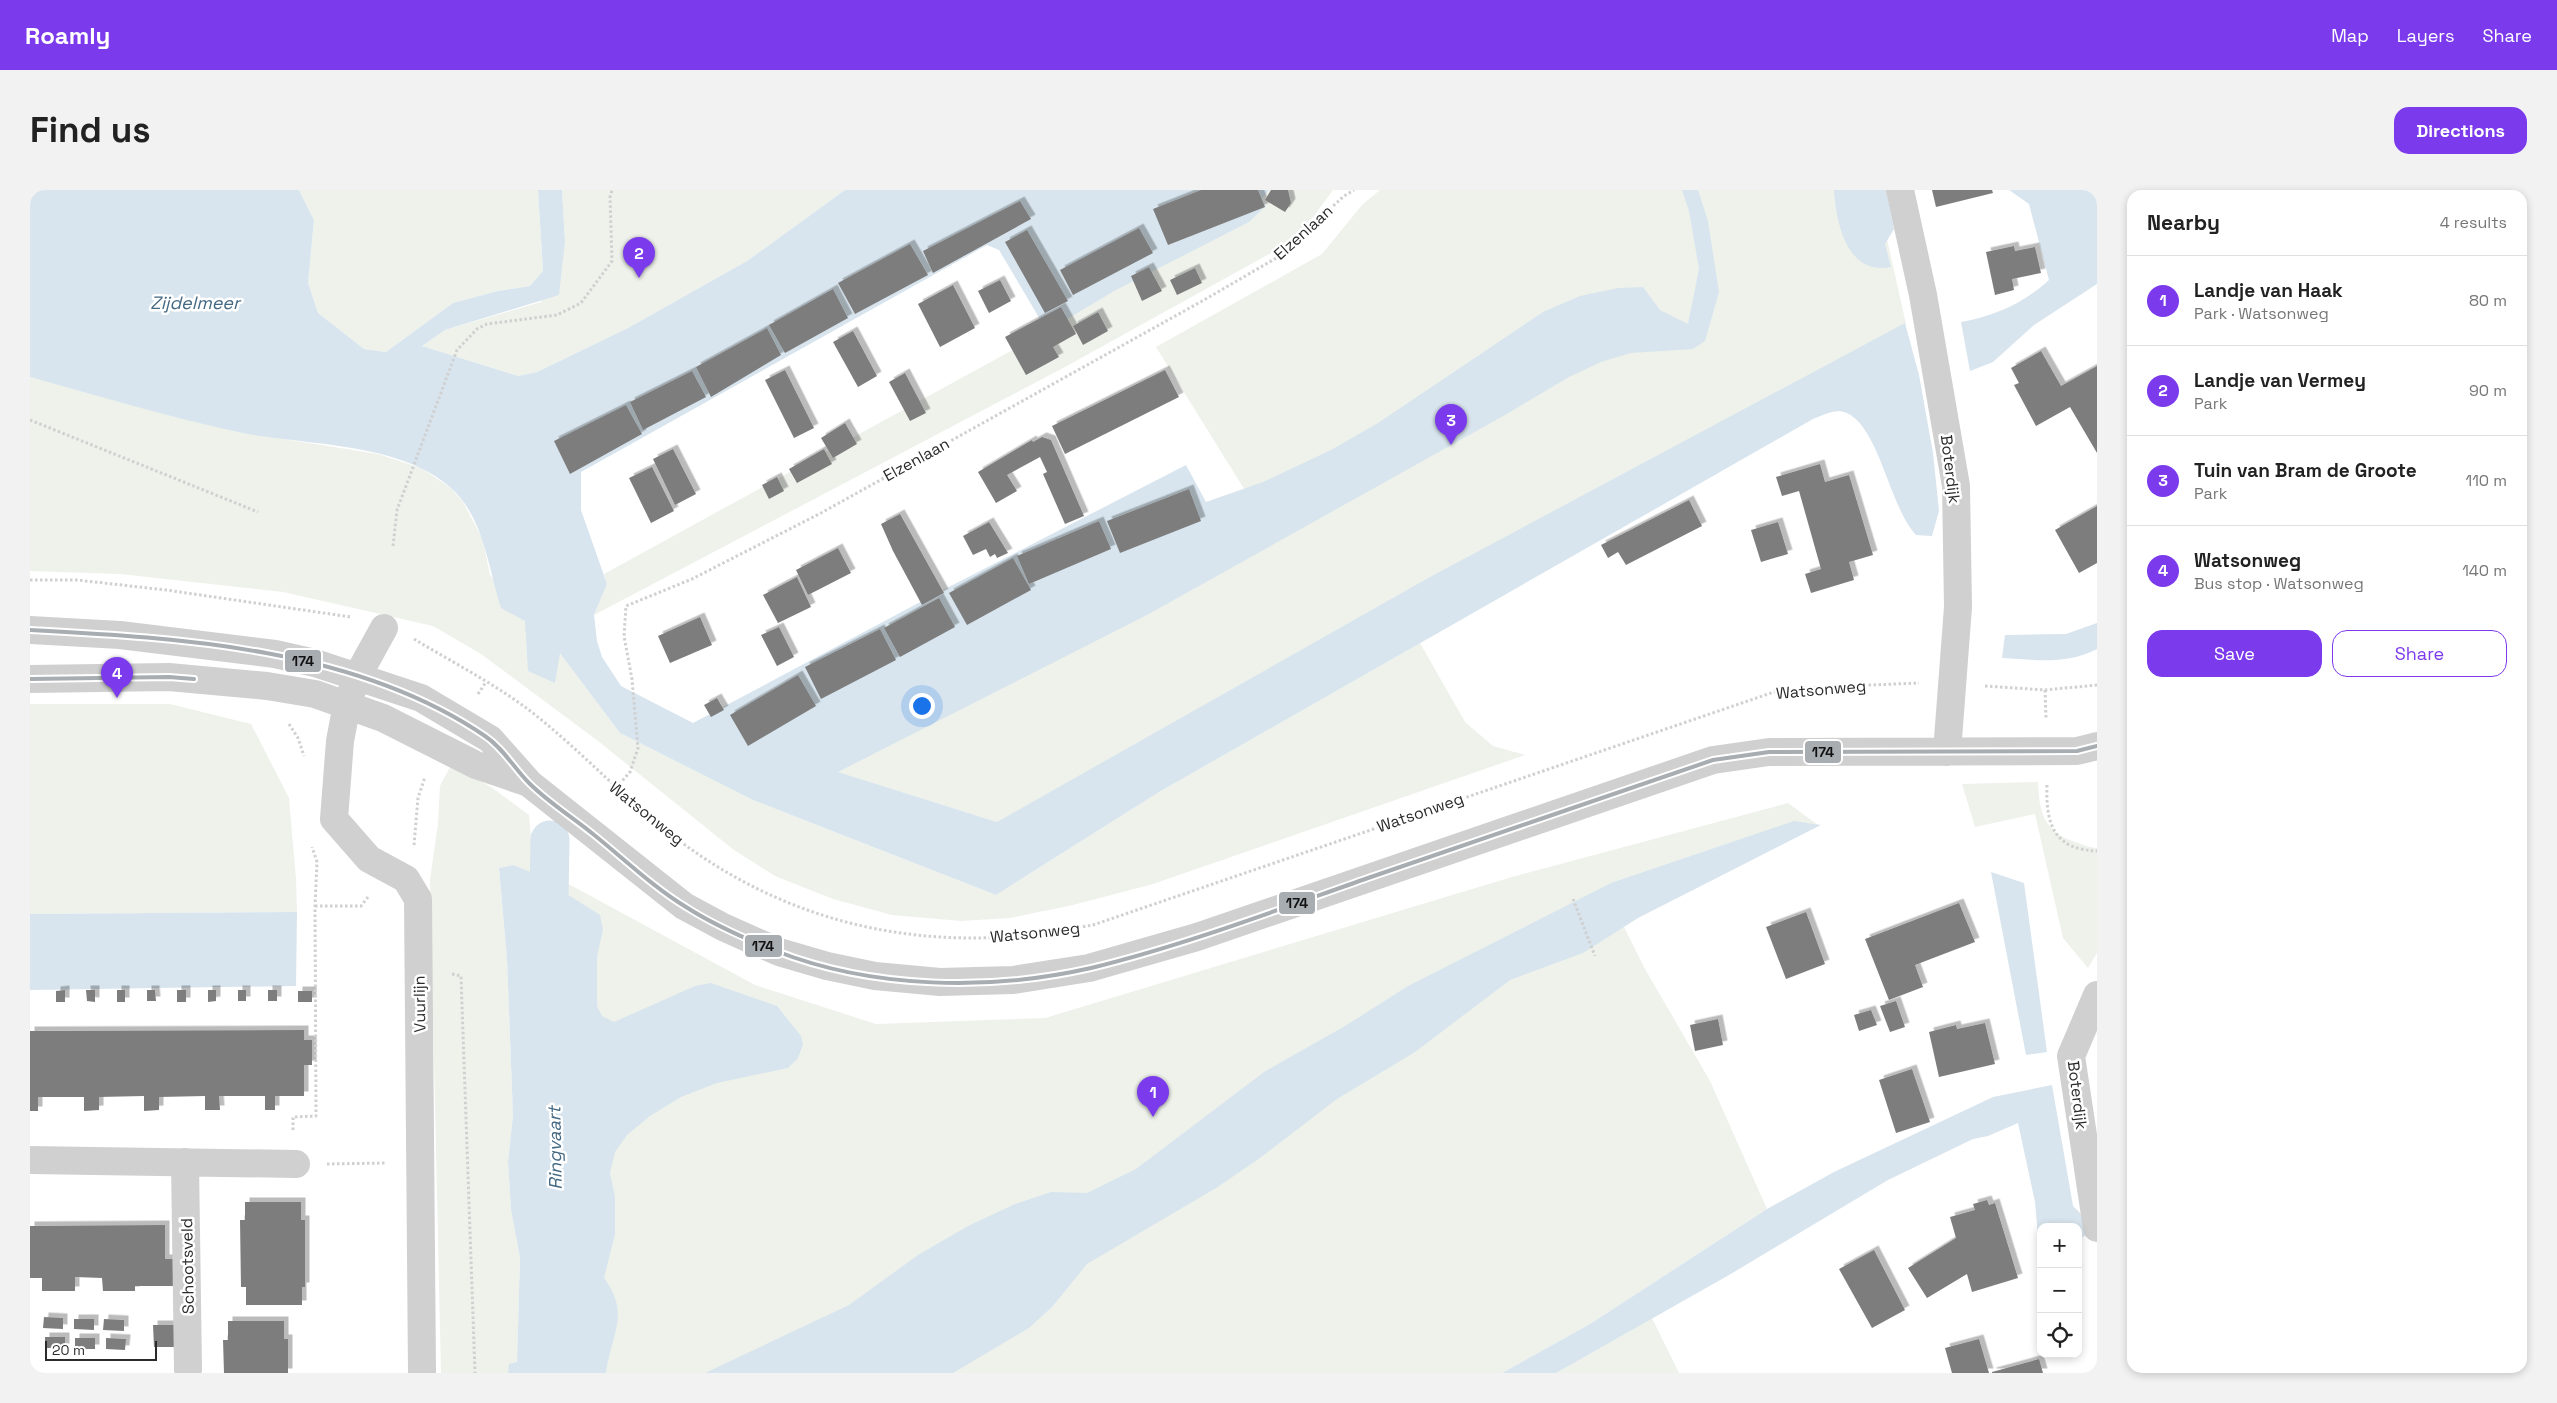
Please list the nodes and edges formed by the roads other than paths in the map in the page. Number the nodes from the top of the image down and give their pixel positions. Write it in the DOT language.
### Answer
graph roads {
  1 [pos="1900,190"];
  2 [pos="384,628"];
  3 [pos="30,630"];
  4 [pos="357,677"];
  5 [pos="30,679"];
  6 [pos="348,704"];
  7 [pos="2097,746"];
  8 [pos="1947,752"];
  9 [pos="530,784"];
  10 [pos="2097,996"];
  11 [pos="30,1160"];
  12 [pos="185,1162"];
  13 [pos="296,1164"];
  14 [pos="2095,1218"];
  15 [pos="188,1369"];
  16 [pos="422,1373"];
  1 -- 8 [label="street, Boterdijk"];
  2 -- 4 [label="street"];
  3 -- 4 [label="street"];
  4 -- 6 [label="street"];
  4 -- 9 [label="street"];
  5 -- 6 [label="street"];
  6 -- 9 [label="street"];
  6 -- 16 [label="street, Vuurlijn"];
  7 -- 8 [label="street"];
  8 -- 9 [label="street"];
  10 -- 14 [label="street, Boterdijk"];
  11 -- 12 [label="street"];
  12 -- 13 [label="street"];
  12 -- 15 [label="street, Schootsveld"];
}
